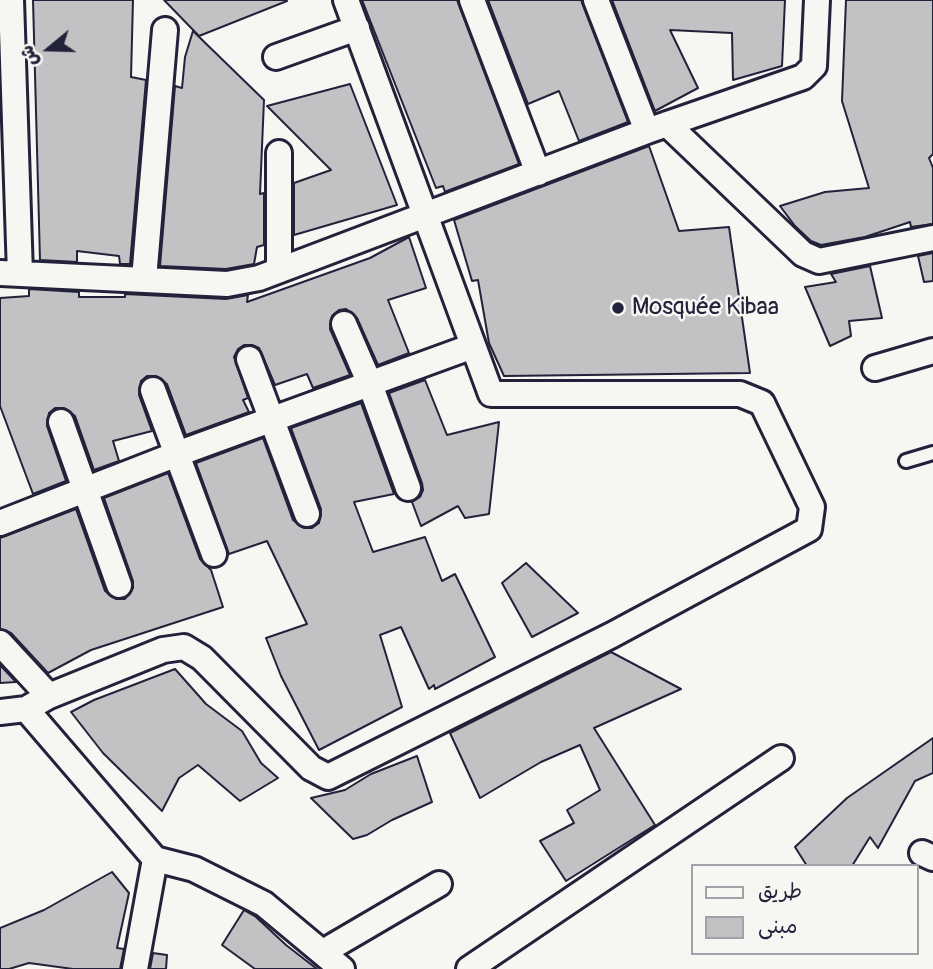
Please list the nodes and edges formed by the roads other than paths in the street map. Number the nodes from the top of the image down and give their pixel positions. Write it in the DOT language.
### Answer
graph roads {
  1 [pos="11,0"];
  2 [pos="346,0"];
  3 [pos="472,0"];
  4 [pos="596,0"];
  5 [pos="817,0"];
  6 [pos="357,29"];
  7 [pos="165,30"];
  8 [pos="275,57"];
  9 [pos="657,128"];
  10 [pos="279,153"];
  11 [pos="538,173"];
  12 [pos="425,216"];
  13 [pos="933,238"];
  14 [pos="279,270"];
  15 [pos="10,274"];
  16 [pos="144,279"];
  17 [pos="344,324"];
  18 [pos="473,346"];
  19 [pos="933,351"];
  20 [pos="249,359"];
  21 [pos="875,368"];
  22 [pos="370,384"];
  23 [pos="153,390"];
  24 [pos="272,419"];
  25 [pos="61,422"];
  26 [pos="933,453"];
  27 [pos="177,454"];
  28 [pos="906,461"];
  29 [pos="408,488"];
  30 [pos="84,491"];
  31 [pos="307,514"];
  32 [pos="0,523"];
  33 [pos="214,554"];
  34 [pos="119,584"];
  35 [pos="0,643"];
  36 [pos="49,696"];
  37 [pos="26,709"];
  38 [pos="0,712"];
  39 [pos="781,758"];
  40 [pos="155,859"];
  41 [pos="439,884"];
  42 [pos="323,952"];
  43 [pos="135,969"];
  44 [pos="342,969"];
  45 [pos="469,969"];
  1 -- 15 [label="street"];
  2 -- 6 [label="street"];
  3 -- 11 [label="street"];
  4 -- 9 [label="street"];
  5 -- 9 [label="street"];
  6 -- 8 [label="street"];
  6 -- 12 [label="street"];
  7 -- 16 [label="street"];
  9 -- 11 [label="street"];
  9 -- 13 [label="street"];
  10 -- 14 [label="street"];
  11 -- 12 [label="street"];
  12 -- 14 [label="street"];
  12 -- 18 [label="street"];
  14 -- 16 [label="street"];
  15 -- 16 [label="street"];
  17 -- 22 [label="street"];
  18 -- 22 [label="street"];
  18 -- 36 [label="street"];
  19 -- 21 [label="street"];
  20 -- 24 [label="street"];
  22 -- 24 [label="street"];
  22 -- 29 [label="street"];
  23 -- 27 [label="street"];
  24 -- 27 [label="street"];
  24 -- 31 [label="street"];
  25 -- 30 [label="street"];
  26 -- 28 [label="lane"];
  27 -- 30 [label="street"];
  27 -- 33 [label="street"];
  30 -- 32 [label="street"];
  30 -- 34 [label="street"];
  35 -- 36 [label="street"];
  36 -- 37 [label="street"];
  37 -- 38 [label="street"];
  37 -- 40 [label="street"];
  39 -- 45 [label="street"];
  40 -- 42 [label="street"];
  40 -- 43 [label="street"];
  41 -- 42 [label="street"];
  42 -- 44 [label="street"];
}
